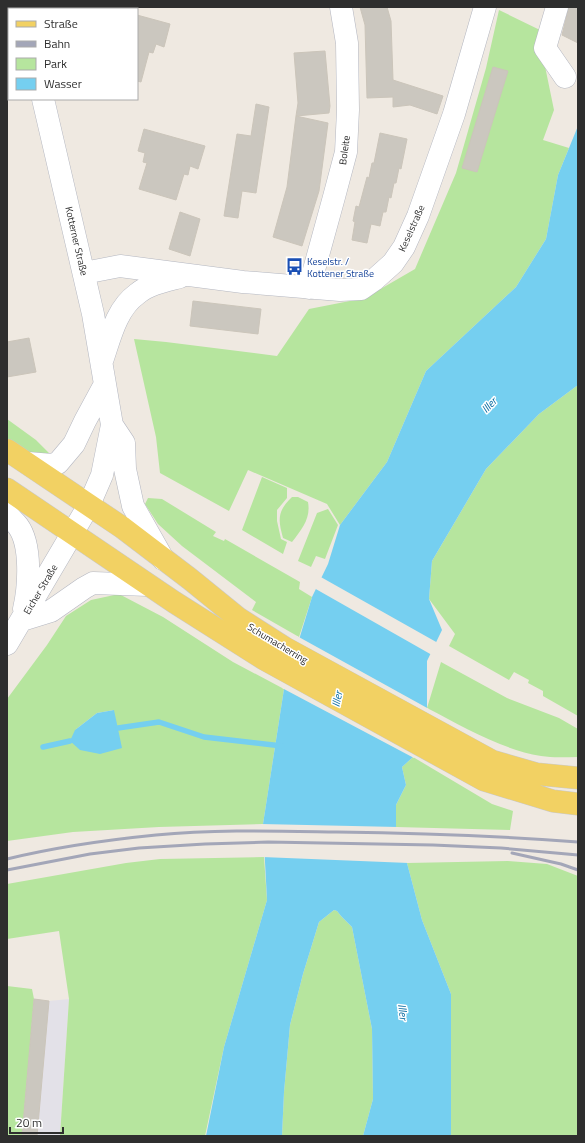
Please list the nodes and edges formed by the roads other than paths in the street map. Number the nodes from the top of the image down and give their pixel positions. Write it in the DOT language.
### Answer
graph roads {
  1 [pos="341,7"];
  2 [pos="485,7"];
  3 [pos="557,7"];
  4 [pos="565,77"];
  5 [pos="43,100"];
  6 [pos="84,273"];
  7 [pos="186,276"];
  8 [pos="309,288"];
  9 [pos="101,362"];
  10 [pos="105,384"];
  11 [pos="112,424"];
  12 [pos="7,450"];
  13 [pos="28,464"];
  14 [pos="7,489"];
  15 [pos="89,505"];
  16 [pos="7,514"];
  17 [pos="72,533"];
  18 [pos="163,559"];
  19 [pos="148,585"];
  20 [pos="22,620"];
  21 [pos="7,644"];
  22 [pos="578,778"];
  23 [pos="578,804"];
  1 -- 8 [label="street, Boleite"];
  2 -- 8 [label="street, Keselstraße"];
  3 -- 4 [label="street"];
  5 -- 6 [label="street, Kotterner Straße"];
  6 -- 7 [label="street, Keselstraße"];
  6 -- 9 [label="street, Kotterner Straße"];
  7 -- 8 [label="street, Keselstraße"];
  7 -- 9 [label="street, Keselstraße"];
  9 -- 10 [label="street, Kotterner Straße"];
  10 -- 11 [label="street, Kotterner Straße"];
  10 -- 13 [label="street"];
  11 -- 15 [label="street, Kotterner Straße"];
  11 -- 18 [label="street, Kotterner Straße"];
  12 -- 13 [label="main road, Schumacherring"];
  13 -- 15 [label="main road, Schumacherring"];
  14 -- 17 [label="main road, Schumacherring"];
  15 -- 17 [label="street, Kotterner Straße"];
  15 -- 18 [label="main road, Schumacherring"];
  16 -- 20 [label="street"];
  17 -- 19 [label="main road, Schumacherring"];
  17 -- 20 [label="street, Eicher Straße"];
  18 -- 22 [label="main road, Schumacherring"];
  19 -- 20 [label="street"];
  19 -- 23 [label="main road, Schumacherring"];
  20 -- 21 [label="street, Eicher Straße"];
}
